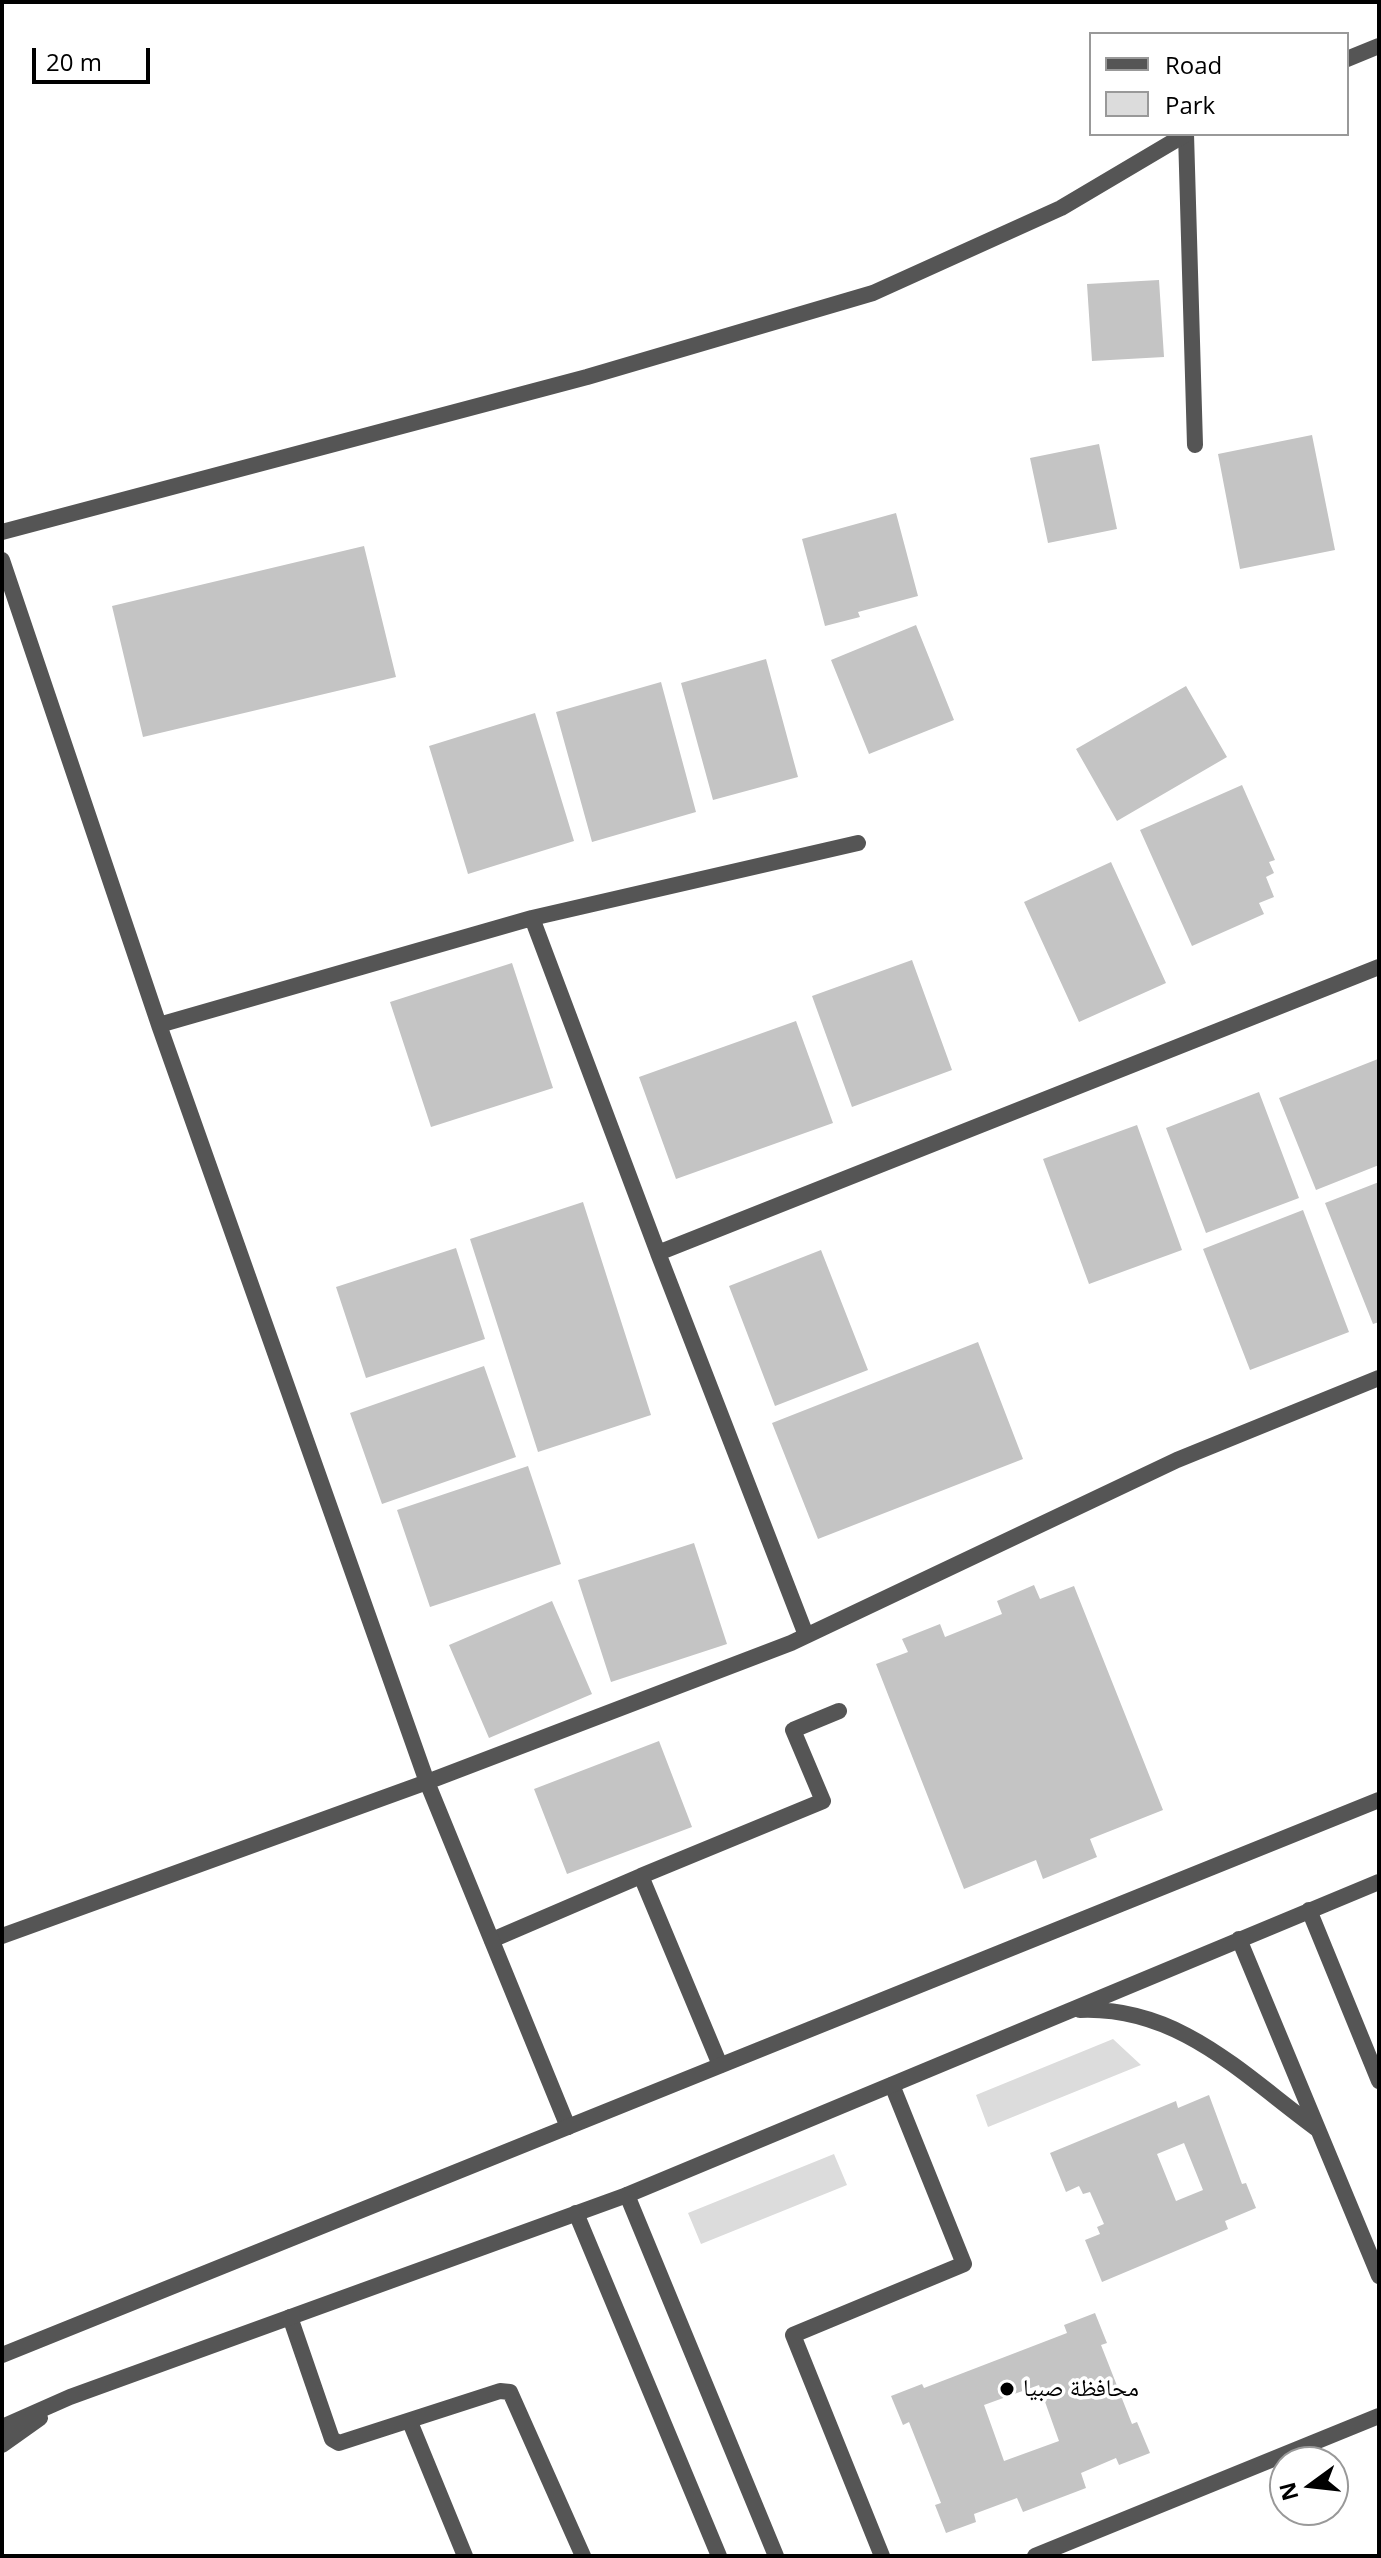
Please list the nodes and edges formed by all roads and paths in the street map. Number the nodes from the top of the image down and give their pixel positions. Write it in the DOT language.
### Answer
graph roads {
  1 [pos="1379,46"];
  2 [pos="1349,58"];
  3 [pos="1183,136"];
  4 [pos="1186,136"];
  5 [pos="1195,445"];
  6 [pos="2,532"];
  7 [pos="2,560"];
  8 [pos="858,843"];
  9 [pos="532,918"];
  10 [pos="1379,967"];
  11 [pos="159,1025"];
  12 [pos="658,1253"];
  13 [pos="1379,1378"];
  14 [pos="806,1635"];
  15 [pos="839,1711"];
  16 [pos="427,1782"];
  17 [pos="1379,1800"];
  18 [pos="641,1876"];
  19 [pos="1379,1882"];
  20 [pos="1309,1910"];
  21 [pos="2,1936"];
  22 [pos="1239,1939"];
  23 [pos="492,1940"];
  24 [pos="1067,2011"];
  25 [pos="720,2065"];
  26 [pos="1379,2081"];
  27 [pos="892,2085"];
  28 [pos="568,2127"];
  29 [pos="1319,2130"];
  30 [pos="627,2195"];
  31 [pos="576,2213"];
  32 [pos="1379,2276"];
  33 [pos="290,2317"];
  34 [pos="29,2344"];
  35 [pos="2,2347"];
  36 [pos="2,2355"];
  37 [pos="70,2397"];
  38 [pos="1379,2416"];
  39 [pos="410,2422"];
  40 [pos="2,2427"];
  41 [pos="2,2445"];
  42 [pos="465,2556"];
  43 [pos="583,2556"];
  44 [pos="719,2556"];
  45 [pos="776,2556"];
  46 [pos="882,2556"];
  47 [pos="1035,2556"];
  1 -- 2 [label="street"];
  3 -- 6 [label="street"];
  4 -- 5 [label="street"];
  7 -- 11 [label="street"];
  8 -- 9 [label="street"];
  9 -- 11 [label="street"];
  9 -- 12 [label="street"];
  10 -- 12 [label="street"];
  11 -- 16 [label="street"];
  12 -- 14 [label="street"];
  13 -- 14 [label="street"];
  14 -- 16 [label="street"];
  15 -- 18 [label="street"];
  16 -- 21 [label="street"];
  16 -- 23 [label="street"];
  17 -- 25 [label="street"];
  18 -- 23 [label="street"];
  18 -- 25 [label="street"];
  19 -- 20 [label="street"];
  20 -- 22 [label="street"];
  20 -- 26 [label="street"];
  22 -- 24 [label="street"];
  22 -- 29 [label="street"];
  23 -- 28 [label="street"];
  24 -- 27 [label="street"];
  24 -- 29 [label="street"];
  25 -- 28 [label="street"];
  27 -- 30 [label="street"];
  27 -- 46 [label="street"];
  28 -- 34 [label="street"];
  29 -- 32 [label="street"];
  30 -- 31 [label="street"];
  30 -- 45 [label="street"];
  31 -- 33 [label="street"];
  31 -- 44 [label="street"];
  33 -- 37 [label="street"];
  33 -- 39 [label="street"];
  34 -- 35 [label="street"];
  34 -- 36 [label="street"];
  37 -- 40 [label="street"];
  37 -- 41 [label="street"];
  38 -- 47 [label="street"];
  39 -- 42 [label="street"];
  39 -- 43 [label="street"];
}
